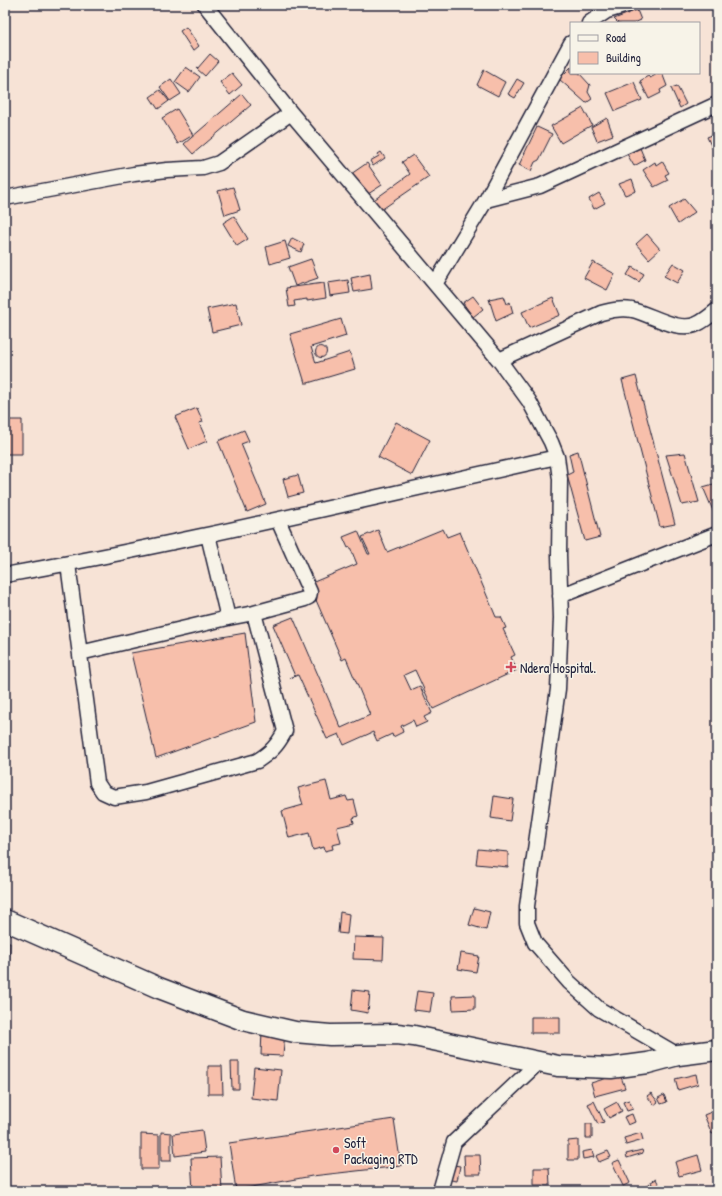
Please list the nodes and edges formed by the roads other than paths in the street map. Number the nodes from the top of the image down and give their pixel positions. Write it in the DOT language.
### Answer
graph roads {
  1 [pos="205,5"];
  2 [pos="625,5"];
  3 [pos="590,22"];
  4 [pos="570,45"];
  5 [pos="717,104"];
  6 [pos="291,113"];
  7 [pos="5,198"];
  8 [pos="486,200"];
  9 [pos="435,284"];
  10 [pos="717,310"];
  11 [pos="499,360"];
  12 [pos="556,457"];
  13 [pos="278,520"];
  14 [pos="717,534"];
  15 [pos="208,535"];
  16 [pos="68,564"];
  17 [pos="5,575"];
  18 [pos="560,596"];
  19 [pos="254,613"];
  20 [pos="228,618"];
  21 [pos="80,653"];
  22 [pos="5,920"];
  23 [pos="717,1050"];
  24 [pos="678,1055"];
  25 [pos="539,1062"];
  26 [pos="440,1191"];
  1 -- 6 [label="street"];
  2 -- 3 [label="street"];
  4 -- 8 [label="street"];
  5 -- 8 [label="street"];
  6 -- 7 [label="street"];
  6 -- 9 [label="street"];
  8 -- 9 [label="street"];
  9 -- 11 [label="street"];
  10 -- 11 [label="street"];
  11 -- 12 [label="street"];
  12 -- 13 [label="street"];
  12 -- 18 [label="street"];
  13 -- 15 [label="street"];
  13 -- 19 [label="street"];
  14 -- 18 [label="street"];
  15 -- 16 [label="street"];
  15 -- 20 [label="street"];
  16 -- 17 [label="street"];
  16 -- 21 [label="street"];
  18 -- 24 [label="street"];
  19 -- 20 [label="street"];
  19 -- 21 [label="street"];
  20 -- 21 [label="street"];
  22 -- 25 [label="main road"];
  23 -- 24 [label="main road"];
  24 -- 25 [label="main road"];
  25 -- 26 [label="street"];
}
